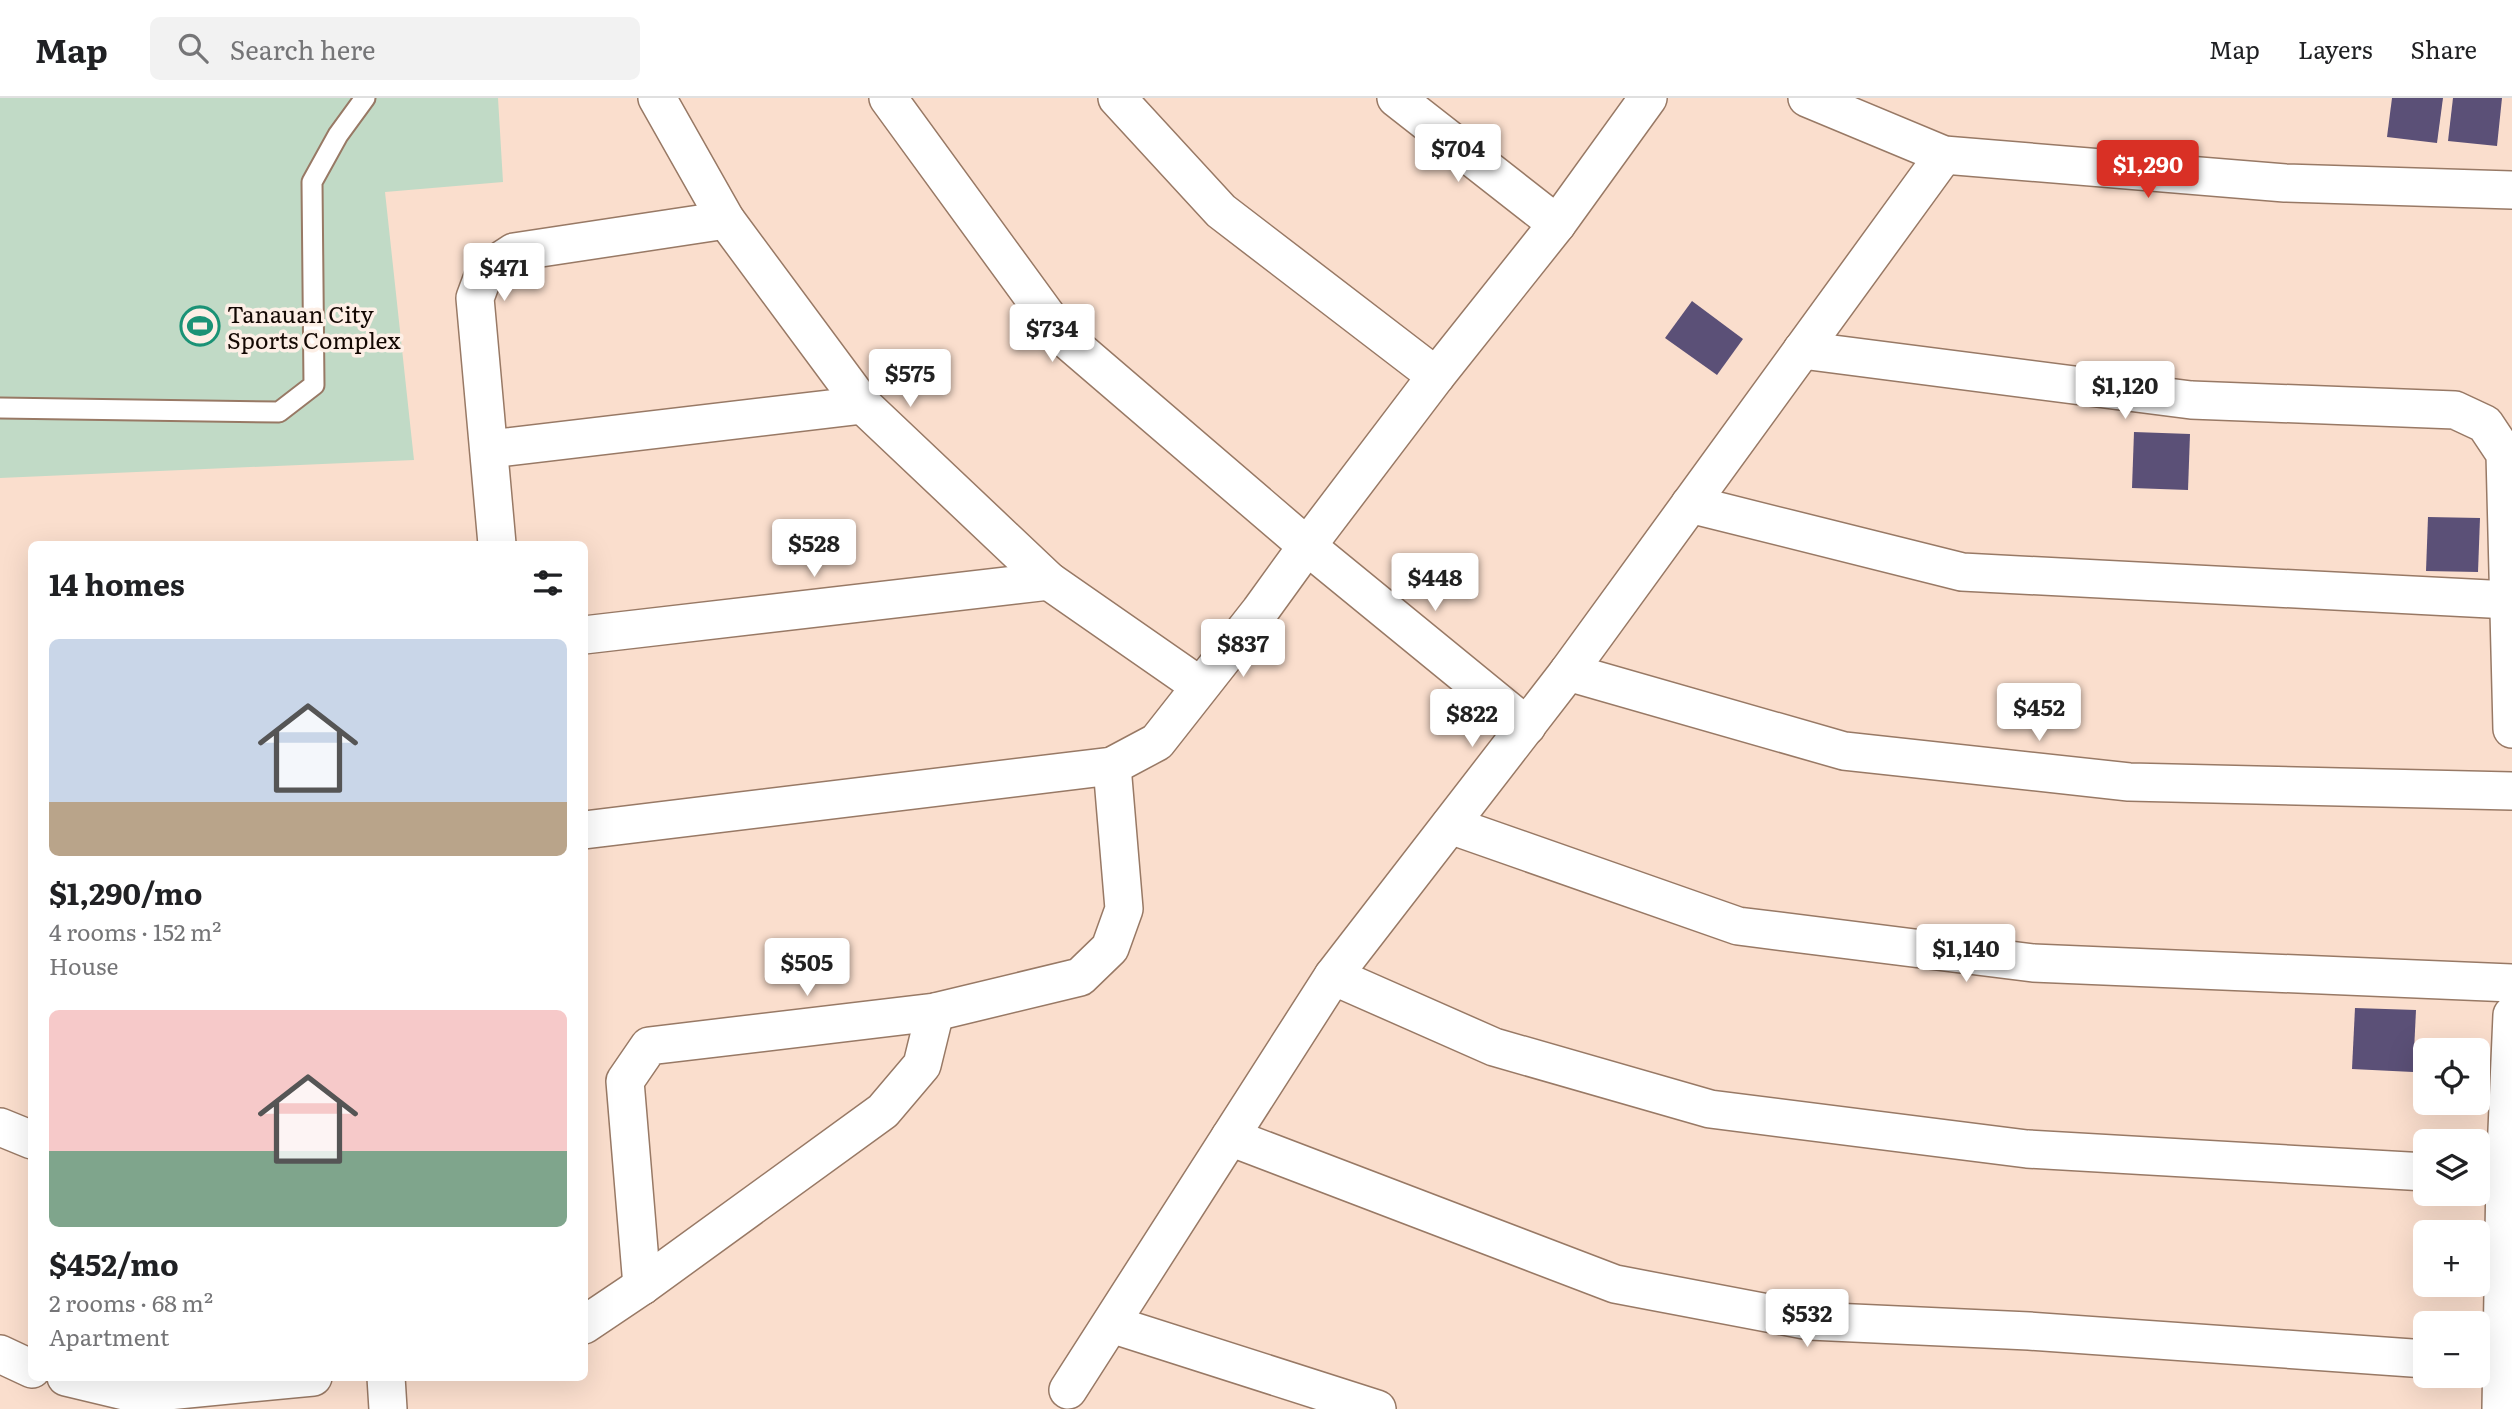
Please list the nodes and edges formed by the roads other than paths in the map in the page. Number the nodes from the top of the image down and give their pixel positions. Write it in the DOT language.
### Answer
graph roads {
  1 [pos="365,98"];
  2 [pos="657,98"];
  3 [pos="888,98"];
  4 [pos="1117,98"];
  5 [pos="1396,98"];
  6 [pos="1648,98"];
  7 [pos="1807,98"];
  8 [pos="1944,155"];
  9 [pos="2512,190"];
  10 [pos="726,220"];
  11 [pos="1557,225"];
  12 [pos="1802,350"];
  13 [pos="1436,376"];
  14 [pos="863,405"];
  15 [pos="0,408"];
  16 [pos="489,449"];
  17 [pos="1690,504"];
  18 [pos="497,541"];
  19 [pos="1307,546"];
  20 [pos="1049,581"];
  21 [pos="2509,600"];
  22 [pos="588,635"];
  23 [pos="1569,672"];
  24 [pos="1200,686"];
  25 [pos="1527,726"];
  26 [pos="2512,729"];
  27 [pos="1112,766"];
  28 [pos="2512,791"];
  29 [pos="1450,825"];
  30 [pos="588,830"];
  31 [pos="1333,976"];
  32 [pos="2512,983"];
  33 [pos="935,1012"];
  34 [pos="2512,1015"];
  35 [pos="0,1127"];
  36 [pos="1230,1137"];
  37 [pos="28,1138"];
  38 [pos="2413,1170"];
  39 [pos="2491,1175"];
  40 [pos="642,1286"];
  41 [pos="588,1322"];
  42 [pos="1111,1324"];
  43 [pos="0,1354"];
  44 [pos="2413,1358"];
  45 [pos="2490,1363"];
  46 [pos="28,1367"];
  47 [pos="84,1381"];
  48 [pos="269,1381"];
  49 [pos="386,1381"];
  50 [pos="1068,1390"];
  51 [pos="137,1393"];
  52 [pos="388,1409"];
  53 [pos="1377,1409"];
  54 [pos="2501,1409"];
  1 -- 15 [label="lane"];
  2 -- 10 [label="street"];
  3 -- 19 [label="street"];
  4 -- 13 [label="street"];
  5 -- 11 [label="street"];
  6 -- 11 [label="street"];
  7 -- 8 [label="street"];
  8 -- 9 [label="street"];
  8 -- 12 [label="street"];
  10 -- 14 [label="street"];
  10 -- 16 [label="street"];
  11 -- 13 [label="street"];
  12 -- 17 [label="street"];
  12 -- 21 [label="street"];
  13 -- 19 [label="street"];
  14 -- 16 [label="street"];
  14 -- 20 [label="street"];
  16 -- 18 [label="street"];
  17 -- 21 [label="street"];
  17 -- 23 [label="street"];
  19 -- 24 [label="street"];
  19 -- 25 [label="street"];
  20 -- 22 [label="street"];
  20 -- 24 [label="street"];
  21 -- 26 [label="street"];
  23 -- 25 [label="street"];
  23 -- 28 [label="street"];
  24 -- 27 [label="street"];
  25 -- 29 [label="street"];
  27 -- 30 [label="street"];
  27 -- 33 [label="street"];
  29 -- 31 [label="street"];
  29 -- 32 [label="street"];
  31 -- 36 [label="street"];
  31 -- 38 [label="street"];
  33 -- 40 [label="street"];
  33 -- 40 [label="street"];
  34 -- 39 [label="street"];
  35 -- 37 [label="street"];
  36 -- 42 [label="street"];
  36 -- 44 [label="street"];
  39 -- 45 [label="street"];
  40 -- 41 [label="street"];
  42 -- 50 [label="street"];
  42 -- 53 [label="street"];
  43 -- 46 [label="street"];
  45 -- 54 [label="street"];
  47 -- 51 [label="street"];
  48 -- 51 [label="street"];
  49 -- 52 [label="street"];
}
